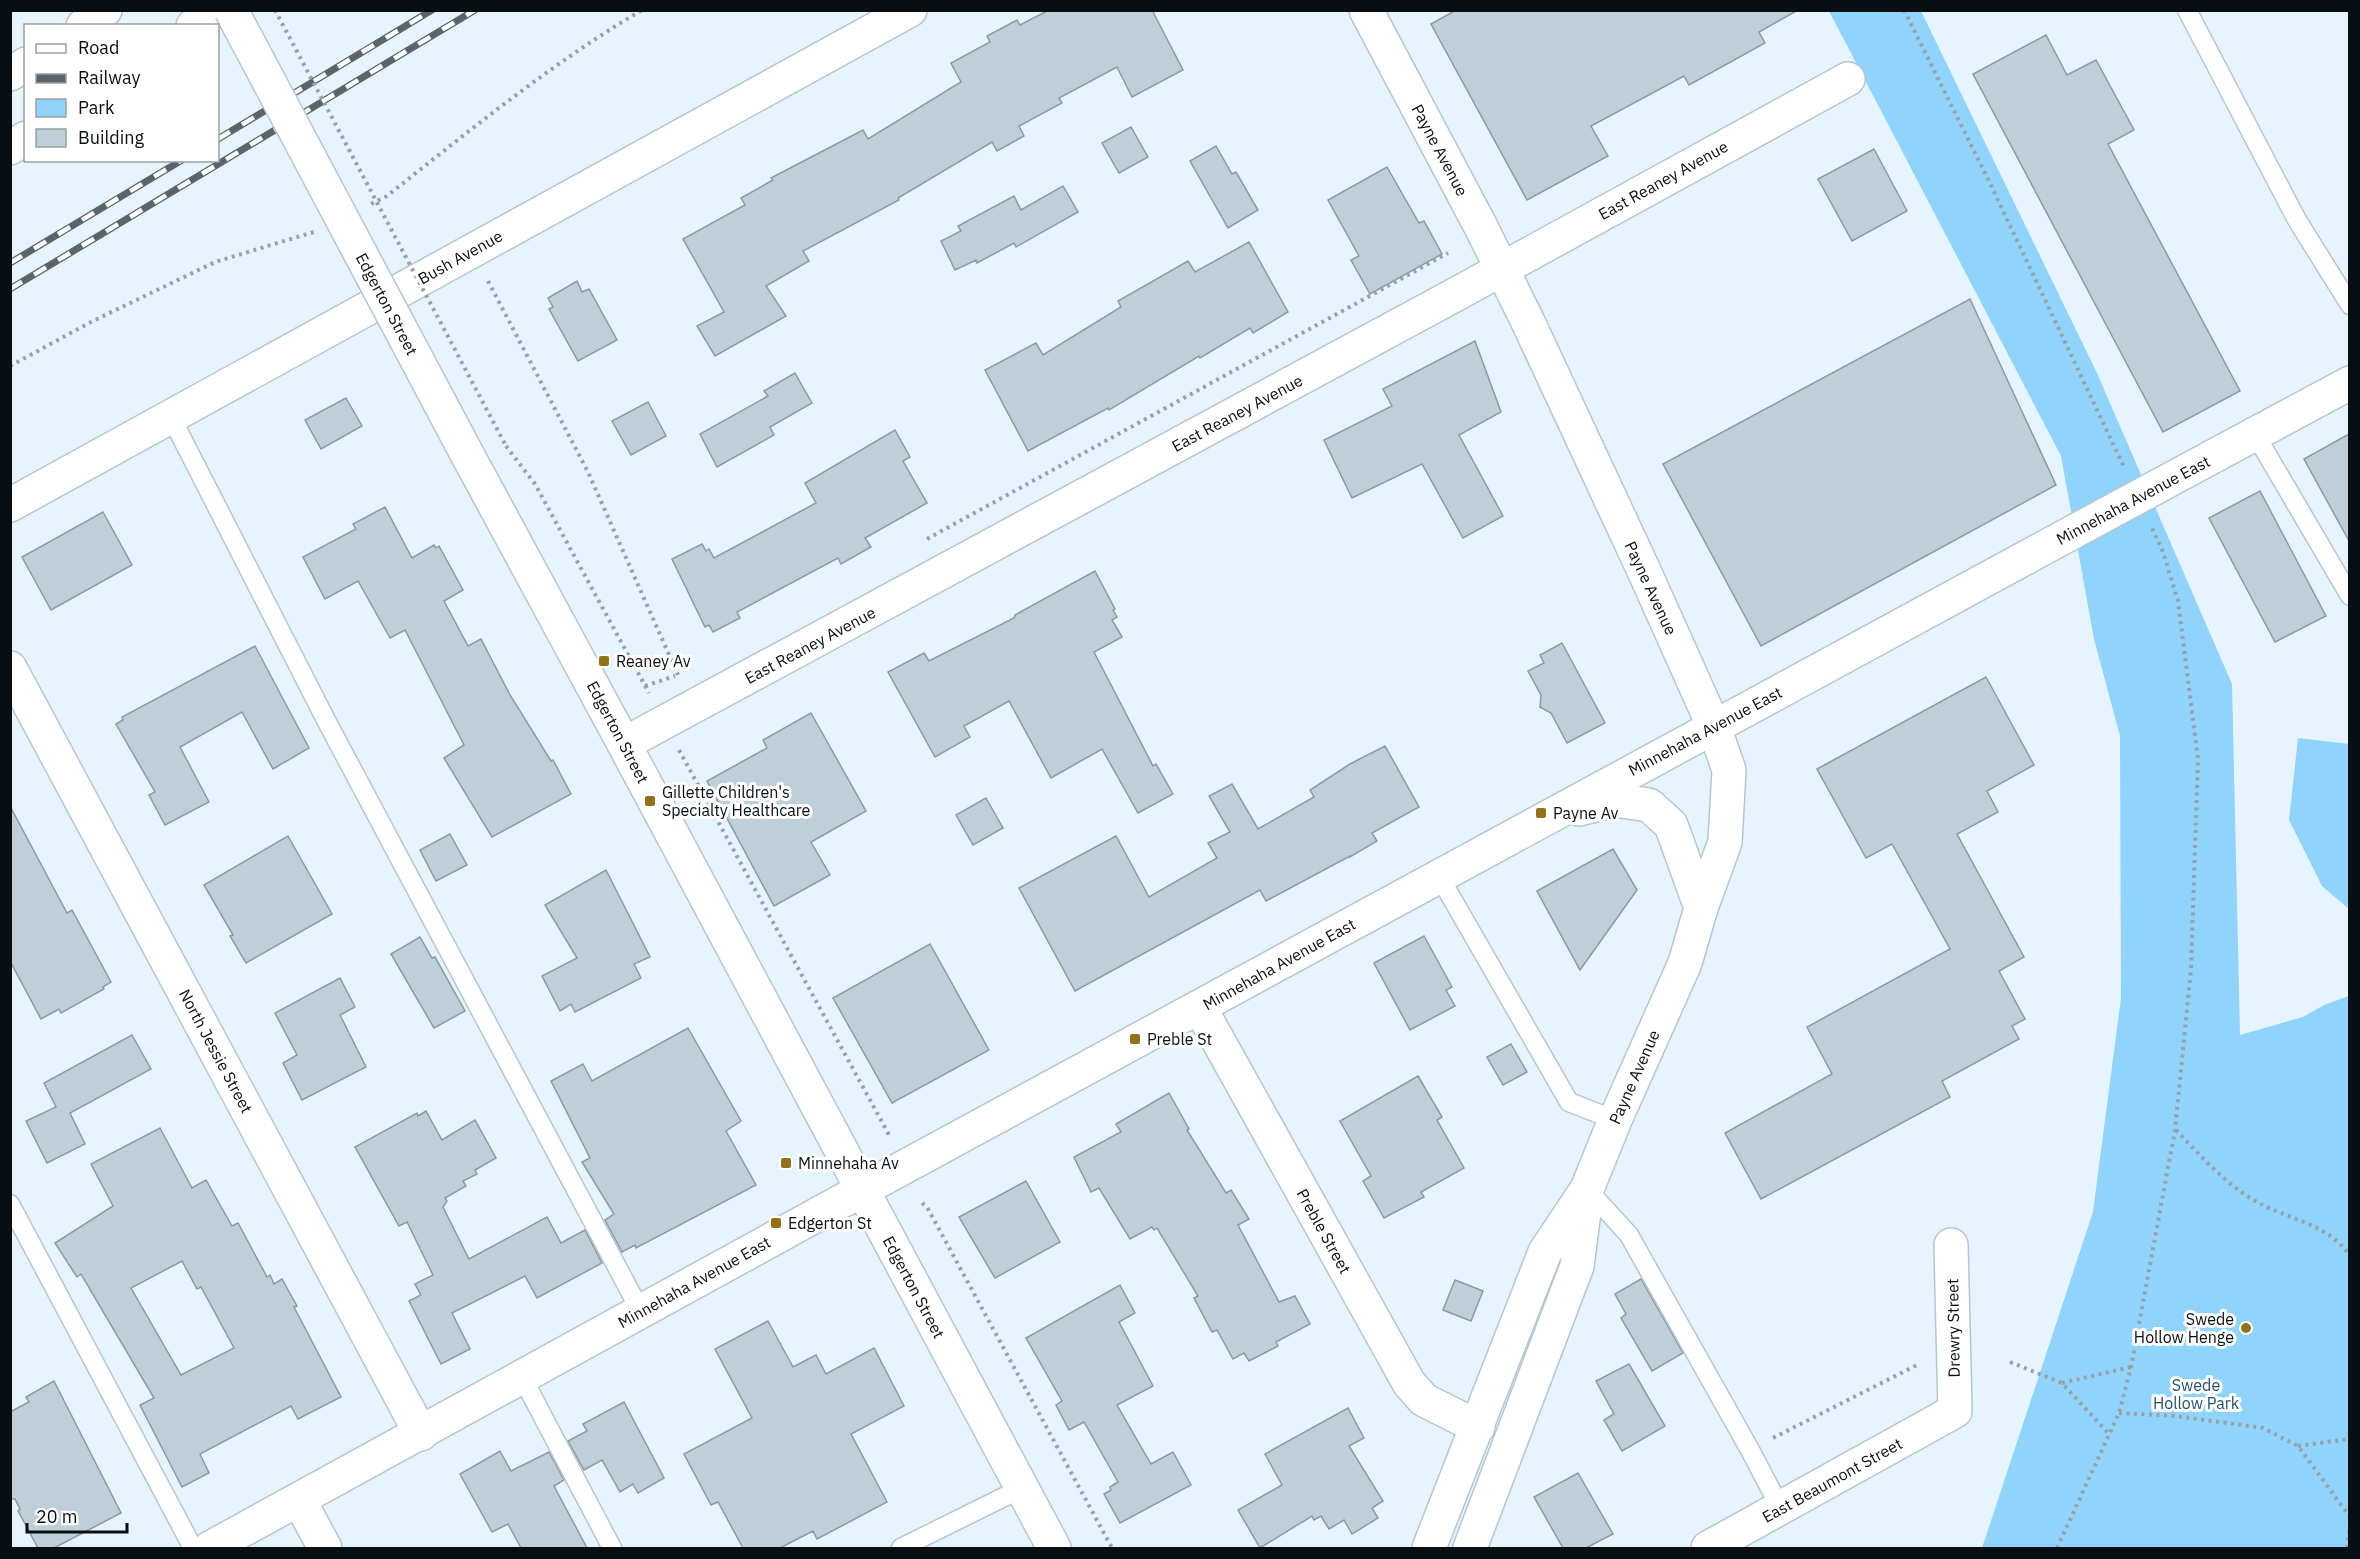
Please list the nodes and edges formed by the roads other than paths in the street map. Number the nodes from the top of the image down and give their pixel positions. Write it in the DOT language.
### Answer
graph roads {
  1 [pos="105,10"];
  2 [pos="216,10"];
  3 [pos="231,10"];
  4 [pos="910,10"];
  5 [pos="1366,10"];
  6 [pos="2187,10"];
  7 [pos="86,24"];
  8 [pos="196,24"];
  9 [pos="24,65"];
  10 [pos="10,74"];
  11 [pos="1848,79"];
  12 [pos="24,139"];
  13 [pos="10,148"];
  14 [pos="1501,269"];
  15 [pos="2349,305"];
  16 [pos="2349,383"];
  17 [pos="171,417"];
  18 [pos="2255,434"];
  19 [pos="10,505"];
  20 [pos="2349,596"];
  21 [pos="10,668"];
  22 [pos="1714,727"];
  23 [pos="624,744"];
  24 [pos="1548,816"];
  25 [pos="1439,876"];
  26 [pos="1701,909"];
  27 [pos="1200,1008"];
  28 [pos="1615,1120"];
  29 [pos="862,1190"];
  30 [pos="1587,1190"];
  31 [pos="10,1204"];
  32 [pos="1951,1245"];
  33 [pos="641,1312"];
  34 [pos="522,1377"];
  35 [pos="1955,1411"];
  36 [pos="1478,1427"];
  37 [pos="421,1434"];
  38 [pos="1022,1488"];
  39 [pos="299,1500"];
  40 [pos="1781,1509"];
  41 [pos="193,1548"];
  42 [pos="210,1548"];
  43 [pos="325,1548"];
  44 [pos="612,1548"];
  45 [pos="901,1548"];
  46 [pos="1054,1548"];
  47 [pos="1429,1548"];
  48 [pos="1470,1548"];
  49 [pos="1708,1548"];
  1 -- 7 [label="street"];
  2 -- 8 [label="street"];
  3 -- 23 [label="street, Edgerton Street, bridge"];
  4 -- 17 [label="street, Bush Avenue"];
  5 -- 14 [label="street, Payne Avenue"];
  6 -- 15 [label="lane"];
  9 -- 10 [label="street"];
  11 -- 14 [label="street, East Reaney Avenue"];
  12 -- 13 [label="street"];
  14 -- 22 [label="street, Payne Avenue"];
  14 -- 23 [label="street, East Reaney Avenue"];
  16 -- 18 [label="street, Minnehaha Avenue East"];
  17 -- 19 [label="street, Bush Avenue"];
  17 -- 33 [label="lane"];
  18 -- 20 [label="lane"];
  18 -- 22 [label="street, Minnehaha Avenue East, bridge"];
  21 -- 37 [label="street, North Jessie Street"];
  22 -- 24 [label="street, Minnehaha Avenue East"];
  22 -- 26 [label="street, Payne Avenue"];
  23 -- 29 [label="street, Edgerton Street"];
  24 -- 25 [label="street, Minnehaha Avenue East"];
  24 -- 26 [label="street"];
  25 -- 27 [label="street, Minnehaha Avenue East"];
  25 -- 28 [label="lane"];
  26 -- 28 [label="street, Payne Avenue"];
  27 -- 29 [label="street, Minnehaha Avenue East"];
  27 -- 36 [label="street, Preble Street"];
  28 -- 30 [label="street, Payne Avenue"];
  29 -- 33 [label="street, Minnehaha Avenue East"];
  29 -- 38 [label="street, Edgerton Street"];
  30 -- 36 [label="street, Payne Avenue"];
  30 -- 40 [label="lane"];
  30 -- 48 [label="street, Payne Avenue"];
  31 -- 41 [label="lane"];
  32 -- 35 [label="street, Drewry Street"];
  33 -- 34 [label="street, Minnehaha Avenue East"];
  34 -- 37 [label="street, Minnehaha Avenue East"];
  34 -- 44 [label="lane"];
  35 -- 40 [label="street, East Beaumont Street"];
  36 -- 47 [label="street, Payne Avenue"];
  37 -- 39 [label="street, Minnehaha Avenue East"];
  38 -- 45 [label="lane"];
  38 -- 46 [label="street, Edgerton Street"];
  39 -- 42 [label="street, Minnehaha Avenue East"];
  39 -- 43 [label="street"];
  40 -- 49 [label="street, East Beaumont Street"];
}
